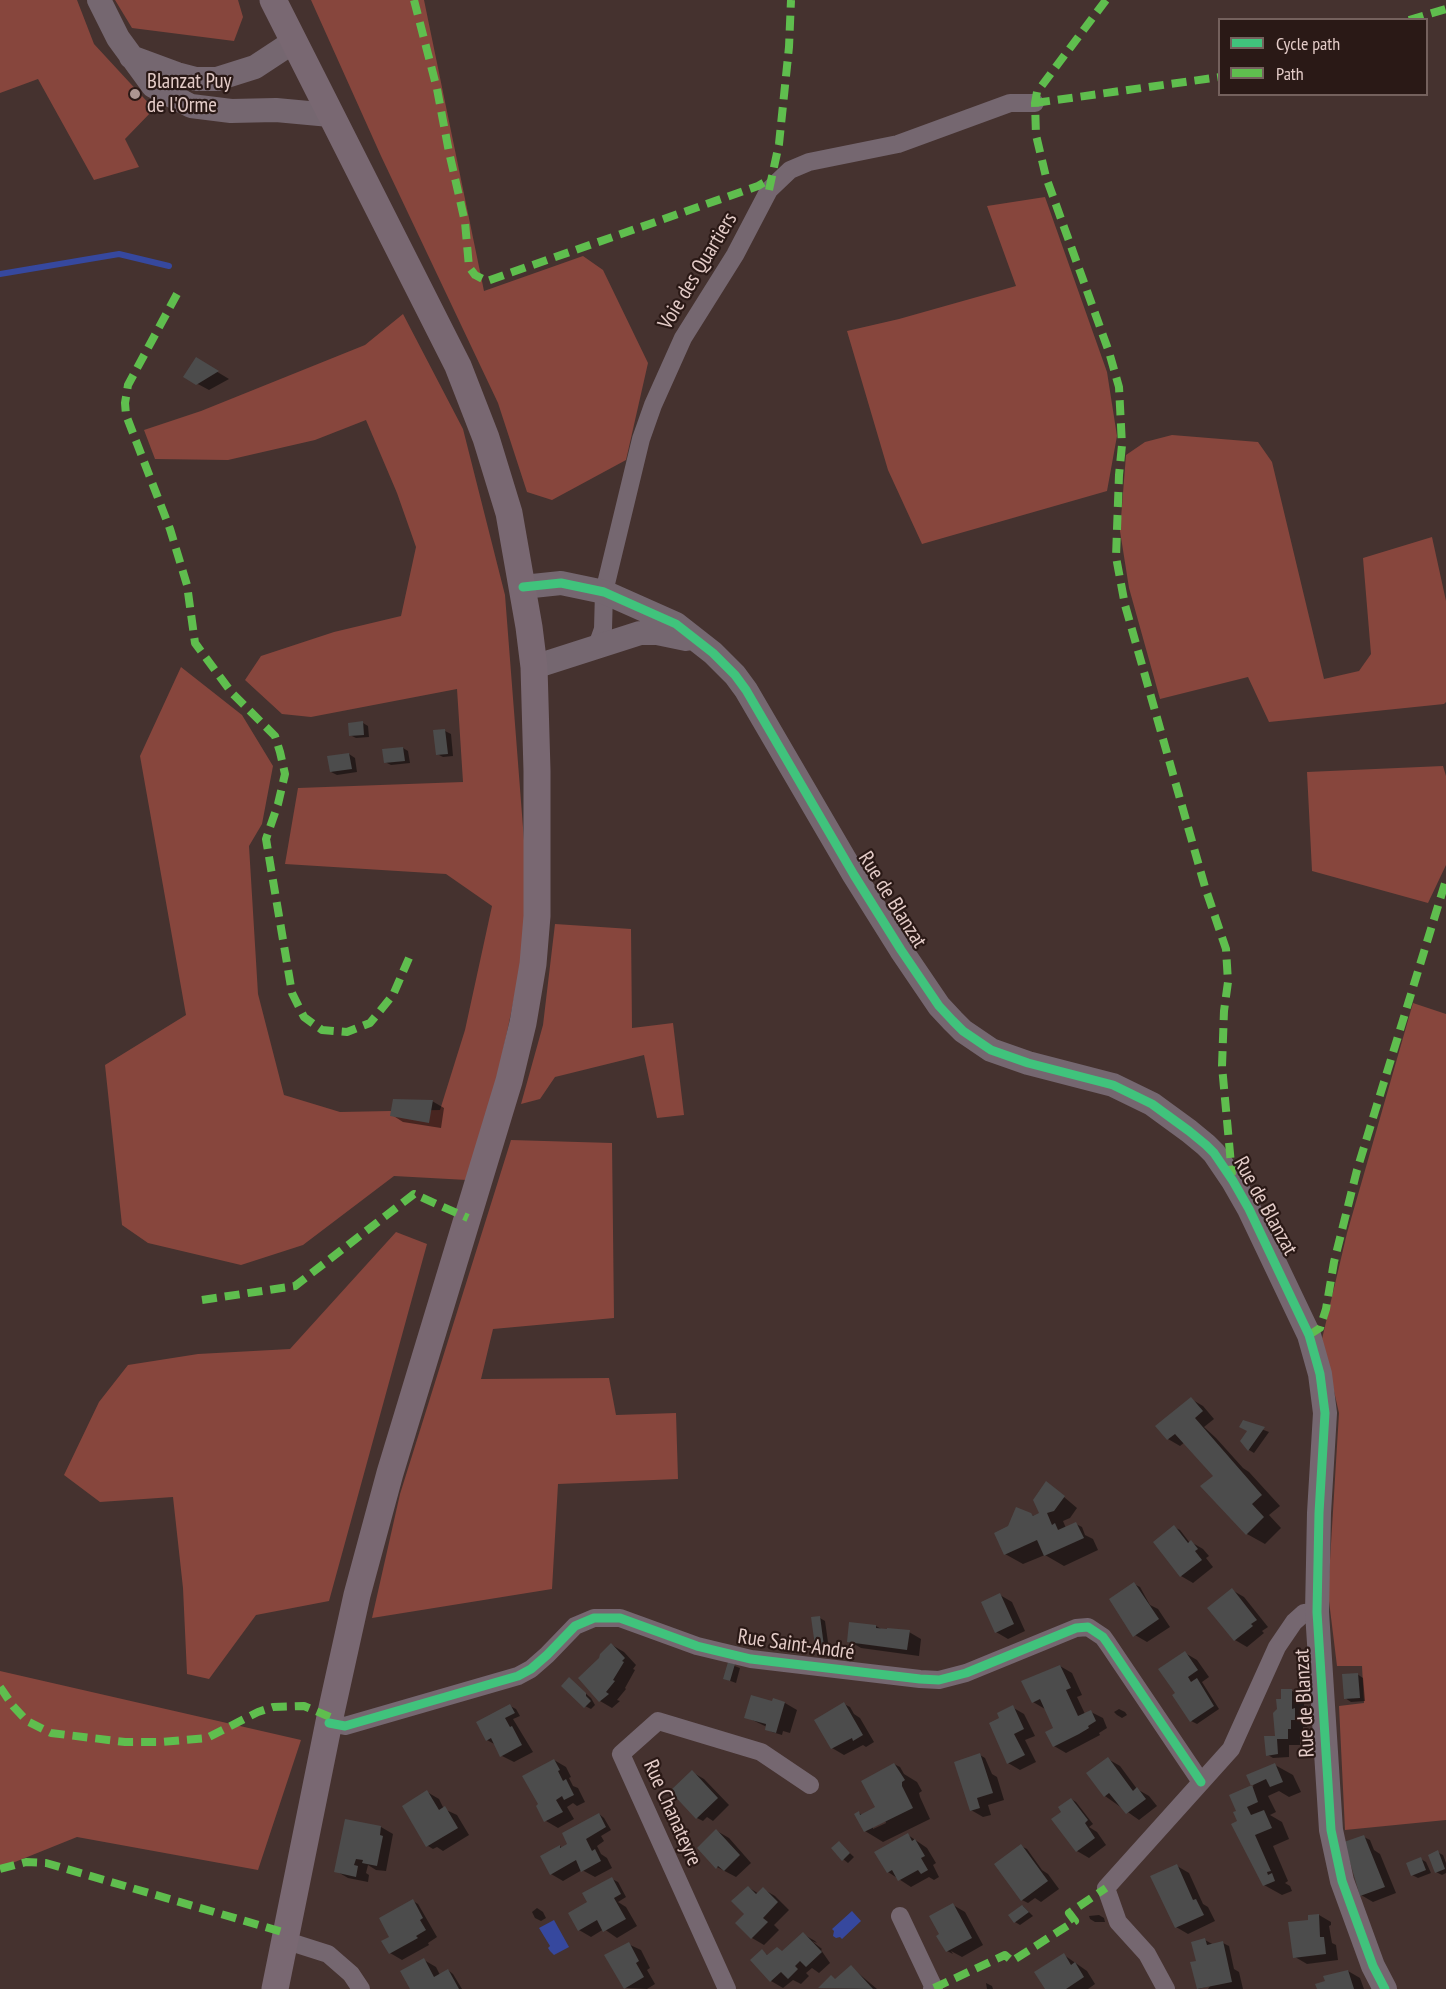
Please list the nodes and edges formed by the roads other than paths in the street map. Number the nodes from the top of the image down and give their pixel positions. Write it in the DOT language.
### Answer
graph roads {
  1 [pos="99,0"];
  2 [pos="273,0"];
  3 [pos="293,42"];
  4 [pos="131,57"];
  5 [pos="1035,103"];
  6 [pos="330,115"];
  7 [pos="523,587"];
  8 [pos="604,592"];
  9 [pos="700,643"];
  10 [pos="593,648"];
  11 [pos="534,668"];
  12 [pos="1317,1612"];
  13 [pos="329,1723"];
  14 [pos="1201,1782"];
  15 [pos="810,1785"];
  16 [pos="900,1916"];
  17 [pos="285,1940"];
  18 [pos="275,1989"];
  19 [pos="362,1989"];
  20 [pos="727,1989"];
  21 [pos="932,1989"];
  22 [pos="1166,1989"];
  23 [pos="1385,1989"];
  1 -- 4 [label="street"];
  2 -- 3 [label="main road"];
  3 -- 4 [label="street"];
  3 -- 6 [label="main road"];
  4 -- 6 [label="street"];
  5 -- 8 [label="street, Voie des Quartiers"];
  6 -- 7 [label="main road"];
  7 -- 8 [label="street, Rue de Blanzat"];
  7 -- 11 [label="main road"];
  8 -- 9 [label="street, Rue de Blanzat"];
  8 -- 10 [label="street, Voie des Quartiers"];
  9 -- 10 [label="street, Rue de Blanzat"];
  9 -- 12 [label="street, Rue de Blanzat"];
  10 -- 11 [label="street, Rue de Blanzat"];
  11 -- 13 [label="main road"];
  12 -- 14 [label="street"];
  12 -- 23 [label="street, Rue de Blanzat"];
  13 -- 14 [label="street, Rue Saint-André"];
  13 -- 17 [label="main road"];
  14 -- 22 [label="street"];
  15 -- 20 [label="street, Rue Chanateyre"];
  16 -- 21 [label="street"];
  17 -- 18 [label="main road"];
  17 -- 19 [label="street"];
}
